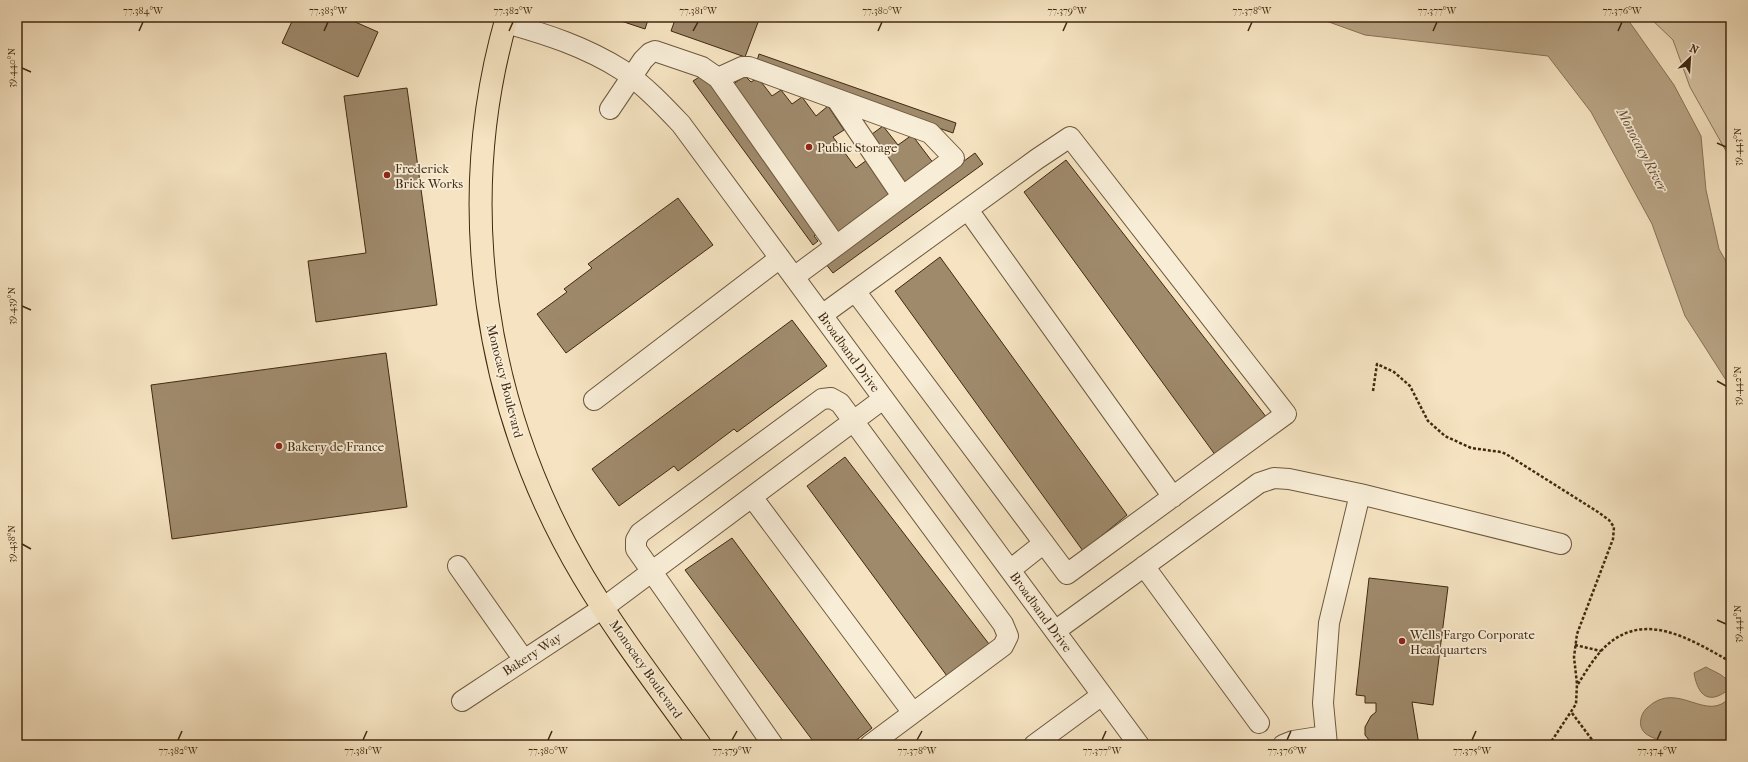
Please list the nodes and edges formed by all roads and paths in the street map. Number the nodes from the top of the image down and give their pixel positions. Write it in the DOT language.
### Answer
graph roads {
  1 [pos="507,20"];
  2 [pos="631,77"];
  3 [pos="718,78"];
  4 [pos="837,100"];
  5 [pos="610,109"];
  6 [pos="902,196"];
  7 [pos="968,210"];
  8 [pos="836,246"];
  9 [pos="780,258"];
  10 [pos="794,277"];
  11 [pos="855,291"];
  12 [pos="822,315"];
  13 [pos="1377,364"];
  14 [pos="1373,390"];
  15 [pos="883,399"];
  16 [pos="594,400"];
  17 [pos="853,421"];
  18 [pos="1360,494"];
  19 [pos="752,497"];
  20 [pos="1172,497"];
  21 [pos="1044,543"];
  22 [pos="1561,544"];
  23 [pos="458,566"];
  24 [pos="1144,566"];
  25 [pos="1010,570"];
  26 [pos="652,572"];
  27 [pos="603,608"];
  28 [pos="1055,631"];
  29 [pos="1575,644"];
  30 [pos="1601,651"];
  31 [pos="524,660"];
  32 [pos="1731,662"];
  33 [pos="1577,684"];
  34 [pos="1102,695"];
  35 [pos="462,701"];
  36 [pos="1572,713"];
  37 [pos="913,714"];
  38 [pos="1259,723"];
  39 [pos="1326,741"];
  40 [pos="1593,742"];
  41 [pos="700,745"];
  42 [pos="773,745"];
  43 [pos="870,745"];
  44 [pos="1034,745"];
  45 [pos="1139,745"];
  46 [pos="1283,745"];
  47 [pos="1580,745"];
  48 [pos="1596,745"];
  1 -- 2 [label="street, Broadband Drive"];
  1 -- 27 [label="main road, Monocacy Boulevard"];
  2 -- 3 [label="street"];
  2 -- 5 [label="street"];
  2 -- 9 [label="street, Broadband Drive"];
  3 -- 4 [label="street"];
  3 -- 8 [label="street"];
  4 -- 6 [label="street"];
  4 -- 6 [label="street"];
  6 -- 8 [label="street"];
  7 -- 11 [label="street"];
  7 -- 20 [label="street"];
  7 -- 20 [label="street"];
  8 -- 10 [label="street"];
  9 -- 10 [label="street, Broadband Drive"];
  9 -- 16 [label="street"];
  10 -- 12 [label="street, Broadband Drive"];
  11 -- 12 [label="street"];
  11 -- 21 [label="street"];
  12 -- 15 [label="street, Broadband Drive"];
  13 -- 14 [label="path"];
  15 -- 17 [label="street, Bakery Way"];
  15 -- 25 [label="street, Broadband Drive"];
  17 -- 19 [label="street, Bakery Way"];
  17 -- 26 [label="street"];
  17 -- 37 [label="street"];
  18 -- 22 [label="street"];
  18 -- 24 [label="street"];
  18 -- 39 [label="street"];
  19 -- 26 [label="street, Bakery Way"];
  19 -- 37 [label="street"];
  20 -- 21 [label="street"];
  21 -- 25 [label="street"];
  23 -- 31 [label="street"];
  24 -- 28 [label="street"];
  24 -- 38 [label="street"];
  25 -- 28 [label="street, Broadband Drive"];
  26 -- 27 [label="street, Bakery Way"];
  26 -- 42 [label="street"];
  27 -- 31 [label="street, Bakery Way"];
  27 -- 41 [label="main road, Monocacy Boulevard"];
  28 -- 34 [label="street, Broadband Drive"];
  29 -- 30 [label="path"];
  30 -- 32 [label="path"];
  30 -- 33 [label="path"];
  31 -- 35 [label="street, Bakery Way"];
  34 -- 44 [label="street"];
  34 -- 45 [label="street, Broadband Drive"];
  36 -- 40 [label="path"];
  37 -- 43 [label="street"];
  39 -- 46 [label="street"];
  40 -- 47 [label="path"];
  40 -- 48 [label="path"];
}
